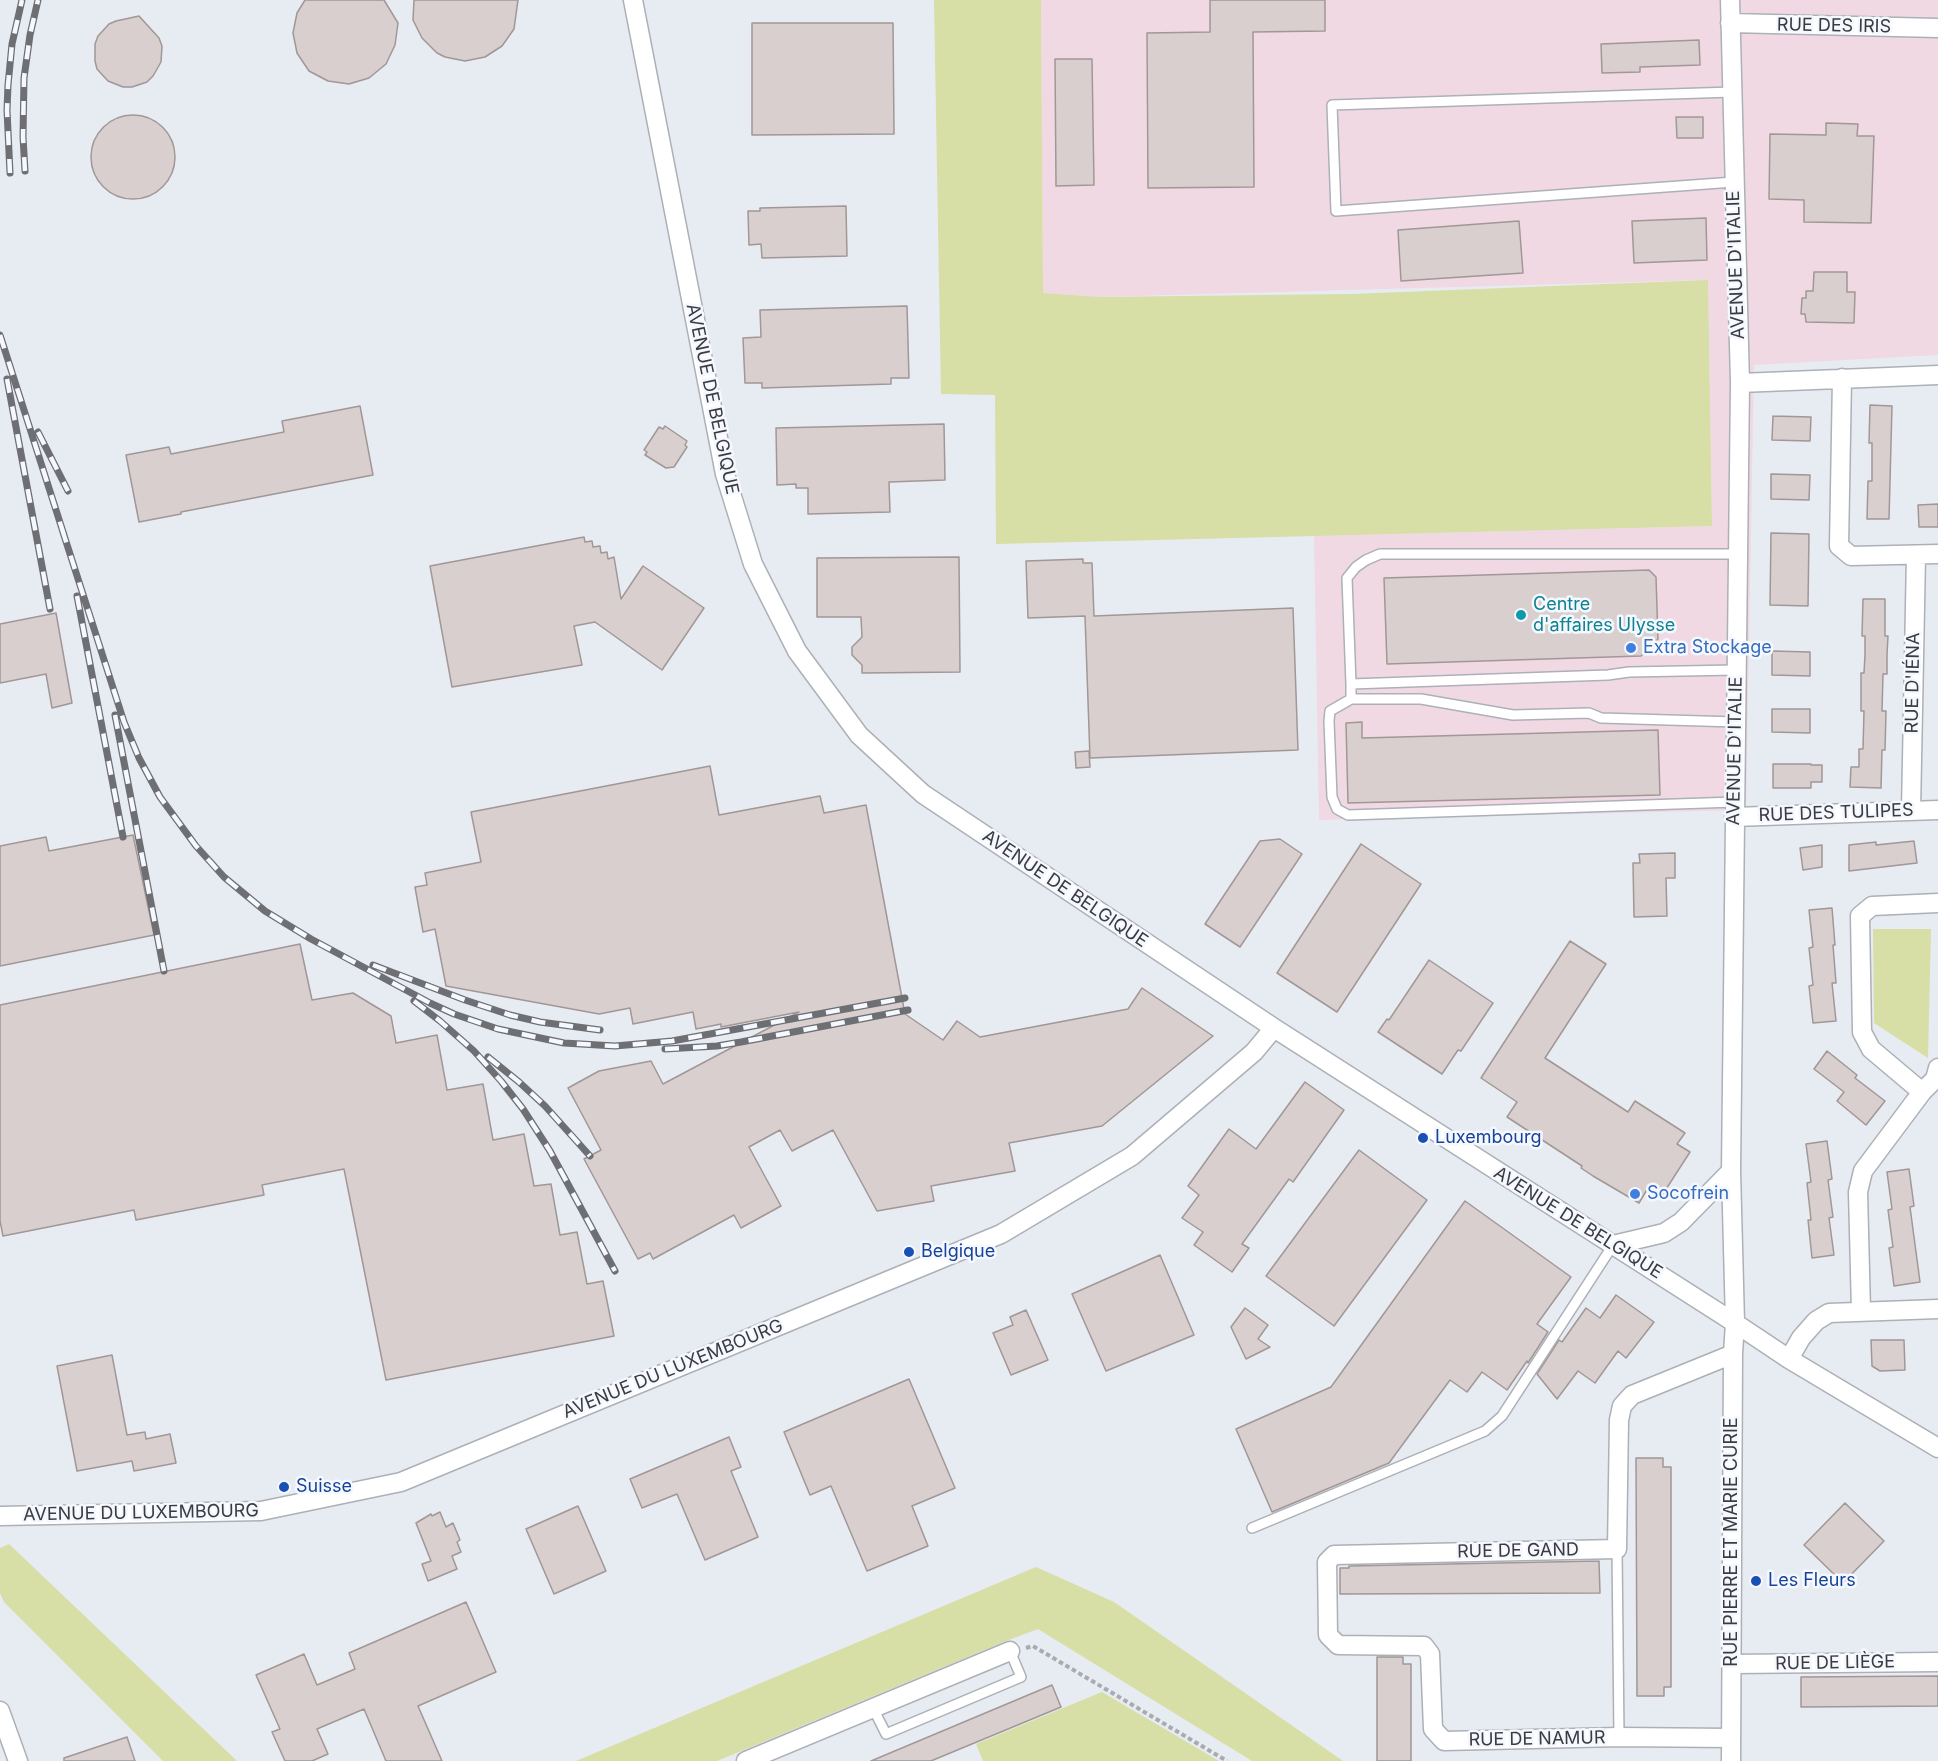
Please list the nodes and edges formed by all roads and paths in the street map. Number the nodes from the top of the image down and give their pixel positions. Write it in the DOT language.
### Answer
graph roads {
  1 [pos="633,0"];
  2 [pos="1730,0"];
  3 [pos="1730,23"];
  4 [pos="1938,28"];
  5 [pos="1732,92"];
  6 [pos="1734,182"];
  7 [pos="1938,375"];
  8 [pos="1842,378"];
  9 [pos="1740,383"];
  10 [pos="1738,554"];
  11 [pos="1938,554"];
  12 [pos="1916,555"];
  13 [pos="1736,670"];
  14 [pos="1351,684"];
  15 [pos="1351,699"];
  16 [pos="1736,722"];
  17 [pos="1735,809"];
  18 [pos="1938,810"];
  19 [pos="1911,811"];
  20 [pos="1938,903"];
  21 [pos="1274,1028"];
  22 [pos="1937,1076"];
  23 [pos="1922,1092"];
  24 [pos="1731,1171"];
  25 [pos="1613,1245"];
  26 [pos="1938,1309"];
  27 [pos="1861,1311"];
  28 [pos="1735,1323"];
  29 [pos="1733,1354"];
  30 [pos="1789,1359"];
  31 [pos="1938,1448"];
  32 [pos="0,1516"];
  33 [pos="1252,1528"];
  34 [pos="1617,1549"];
  35 [pos="1424,1646"];
  36 [pos="1010,1651"];
  37 [pos="1938,1662"];
  38 [pos="1732,1664"];
  39 [pos="873,1708"];
  40 [pos="0,1711"];
  41 [pos="1619,1737"];
  42 [pos="1731,1738"];
  43 [pos="18,1761"];
  44 [pos="747,1761"];
  45 [pos="1227,1761"];
  46 [pos="1731,1761"];
  1 -- 21 [label="street, AVENUE DE BELGIQUE"];
  2 -- 3 [label="street, AVENUE D'ITALIE"];
  3 -- 4 [label="street, RUE DES IRIS"];
  3 -- 5 [label="street, AVENUE D'ITALIE"];
  5 -- 6 [label="street, AVENUE D'ITALIE"];
  5 -- 6 [label="lane"];
  6 -- 9 [label="street, AVENUE D'ITALIE"];
  7 -- 8 [label="street"];
  8 -- 9 [label="street"];
  8 -- 12 [label="street"];
  9 -- 10 [label="street, AVENUE D'ITALIE"];
  10 -- 13 [label="street, AVENUE D'ITALIE"];
  10 -- 14 [label="lane"];
  11 -- 12 [label="street"];
  12 -- 19 [label="street, RUE D'IÉNA"];
  13 -- 14 [label="lane"];
  13 -- 16 [label="street, AVENUE D'ITALIE"];
  14 -- 15 [label="lane"];
  15 -- 16 [label="lane"];
  15 -- 17 [label="lane"];
  16 -- 17 [label="street, AVENUE D'ITALIE"];
  17 -- 19 [label="street, RUE DES TULIPES"];
  17 -- 24 [label="street, AVENUE D'ITALIE"];
  18 -- 19 [label="street, RUE DES TULIPES"];
  20 -- 23 [label="street"];
  21 -- 25 [label="street, AVENUE DE BELGIQUE"];
  21 -- 32 [label="street, AVENUE DU LUXEMBOURG"];
  22 -- 23 [label="street"];
  23 -- 27 [label="street"];
  24 -- 25 [label="street"];
  24 -- 28 [label="street, AVENUE D'ITALIE"];
  25 -- 28 [label="street, AVENUE DE BELGIQUE"];
  25 -- 33 [label="lane"];
  26 -- 27 [label="street"];
  27 -- 30 [label="street"];
  28 -- 29 [label="street, RUE PIERRE ET MARIE CURIE"];
  28 -- 30 [label="street, AVENUE DE BELGIQUE"];
  29 -- 34 [label="street"];
  29 -- 38 [label="street, RUE PIERRE ET MARIE CURIE"];
  30 -- 31 [label="street, AVENUE DE BELGIQUE"];
  34 -- 35 [label="street, RUE DE GAND"];
  34 -- 41 [label="lane"];
  35 -- 41 [label="street, RUE DE NAMUR"];
  36 -- 39 [label="street"];
  36 -- 39 [label="lane"];
  36 -- 45 [label="path"];
  37 -- 38 [label="street, RUE DE LIÈGE"];
  38 -- 42 [label="street, RUE PIERRE ET MARIE CURIE"];
  39 -- 44 [label="street"];
  40 -- 43 [label="street"];
  41 -- 42 [label="street, RUE DE NAMUR"];
  42 -- 46 [label="street, RUE PIERRE ET MARIE CURIE"];
}
